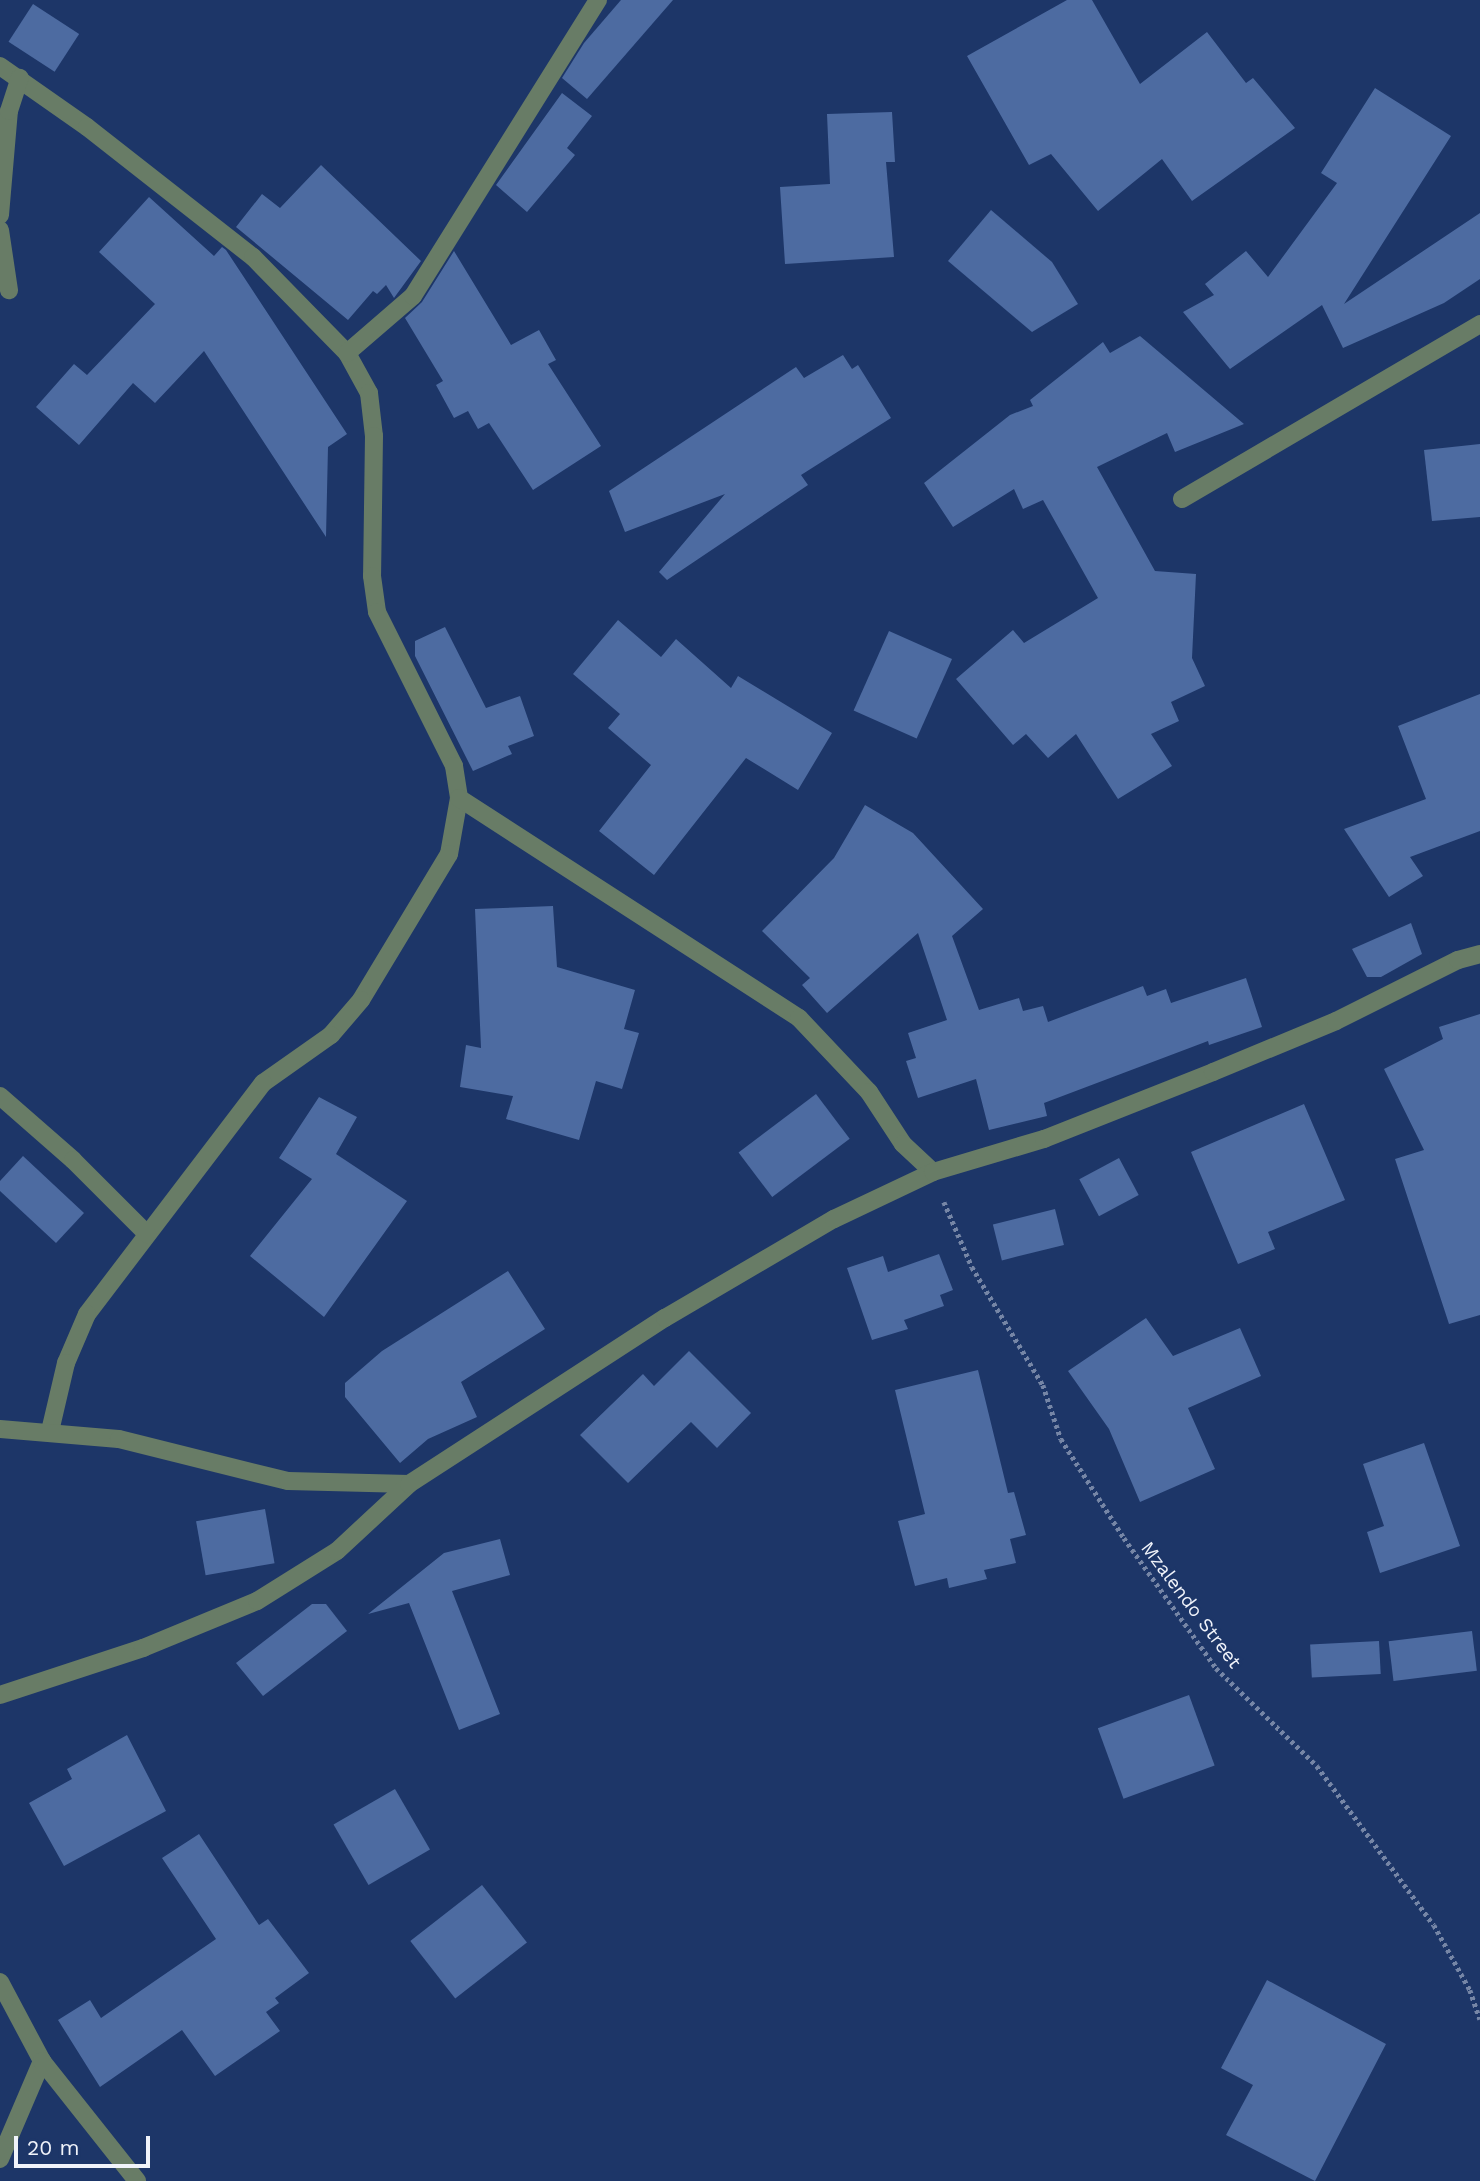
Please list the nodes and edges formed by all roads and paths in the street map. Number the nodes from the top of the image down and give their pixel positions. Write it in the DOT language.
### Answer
graph roads {
  1 [pos="598,0"];
  2 [pos="1,66"];
  3 [pos="20,78"];
  4 [pos="0,215"];
  5 [pos="0,230"];
  6 [pos="9,289"];
  7 [pos="1480,324"];
  8 [pos="347,353"];
  9 [pos="1182,499"];
  10 [pos="459,798"];
  11 [pos="1480,954"];
  12 [pos="0,1096"];
  13 [pos="933,1172"];
  14 [pos="146,1234"];
  15 [pos="0,1429"];
  16 [pos="50,1431"];
  17 [pos="409,1484"];
  18 [pos="0,1695"];
  19 [pos="0,1982"];
  20 [pos="1480,2020"];
  21 [pos="42,2061"];
  22 [pos="0,2159"];
  23 [pos="137,2181"];
  1 -- 8 [label="street"];
  2 -- 3 [label="street"];
  3 -- 4 [label="street"];
  3 -- 8 [label="street"];
  5 -- 6 [label="street"];
  7 -- 9 [label="street"];
  8 -- 10 [label="street"];
  10 -- 13 [label="street"];
  10 -- 14 [label="street"];
  11 -- 13 [label="street"];
  12 -- 14 [label="street"];
  13 -- 17 [label="street"];
  13 -- 20 [label="path, Mzalendo Street"];
  14 -- 16 [label="street"];
  15 -- 16 [label="street"];
  16 -- 17 [label="street"];
  17 -- 18 [label="street"];
  19 -- 21 [label="street"];
  21 -- 22 [label="street"];
  21 -- 23 [label="street"];
}
